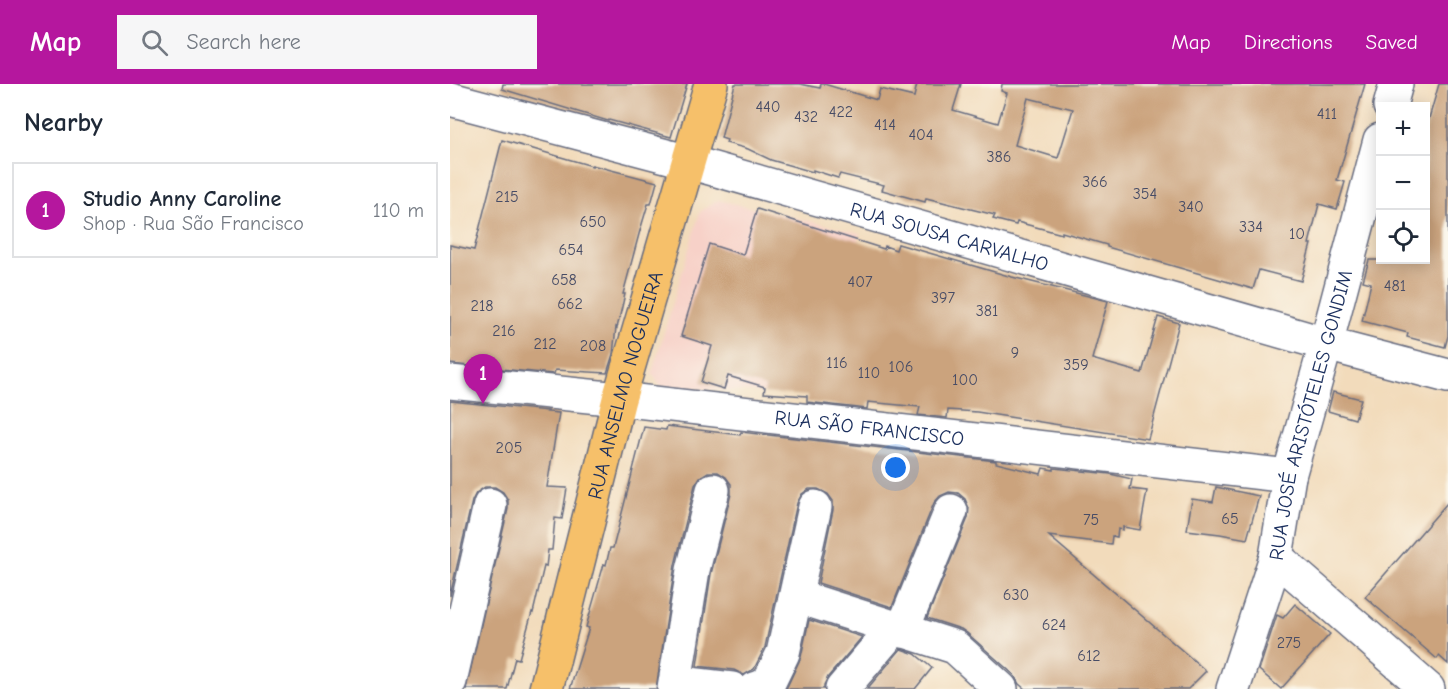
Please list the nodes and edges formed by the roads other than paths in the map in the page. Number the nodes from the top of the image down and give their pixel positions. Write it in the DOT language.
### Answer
graph roads {
  1 [pos="711,84"];
  2 [pos="1396,84"];
  3 [pos="450,99"];
  4 [pos="1391,102"];
  5 [pos="1376,155"];
  6 [pos="689,162"];
  7 [pos="1326,344"];
  8 [pos="1448,376"];
  9 [pos="450,382"];
  10 [pos="619,399"];
  11 [pos="1288,476"];
  12 [pos="713,490"];
  13 [pos="490,505"];
  14 [pos="815,507"];
  15 [pos="951,511"];
  16 [pos="1276,557"];
  17 [pos="796,596"];
  18 [pos="898,629"];
  19 [pos="450,681"];
  20 [pos="674,688"];
  21 [pos="546,689"];
  22 [pos="732,689"];
  23 [pos="755,689"];
  24 [pos="842,689"];
  25 [pos="1001,689"];
  26 [pos="1233,689"];
  27 [pos="1428,689"];
  1 -- 6 [label="main road, RUA ANSELMO NOGUEIRA"];
  2 -- 4 [label="street"];
  3 -- 6 [label="street, RUA SOUSA CARVALHO"];
  5 -- 7 [label="street, RUA JOSÉ ARISTÓTELES GONDIM"];
  6 -- 7 [label="street, RUA SOUSA CARVALHO"];
  6 -- 10 [label="main road, RUA ANSELMO NOGUEIRA"];
  7 -- 8 [label="street, RUA SOUSA CARVALHO"];
  7 -- 11 [label="street, RUA JOSÉ ARISTÓTELES GONDIM"];
  9 -- 10 [label="street, RUA SÃO FRANCISCO"];
  10 -- 11 [label="street, RUA SÃO FRANCISCO"];
  10 -- 21 [label="main road, RUA ANSELMO NOGUEIRA"];
  11 -- 16 [label="street, RUA JOSÉ ARISTÓTELES GONDIM"];
  12 -- 20 [label="street"];
  13 -- 19 [label="street"];
  14 -- 17 [label="street"];
  15 -- 18 [label="street"];
  16 -- 26 [label="street, RUA JOSÉ ARISTÓTELES GONDIM"];
  16 -- 27 [label="street"];
  17 -- 18 [label="street"];
  17 -- 23 [label="street"];
  18 -- 24 [label="street"];
  18 -- 25 [label="street"];
  20 -- 22 [label="street"];
}
